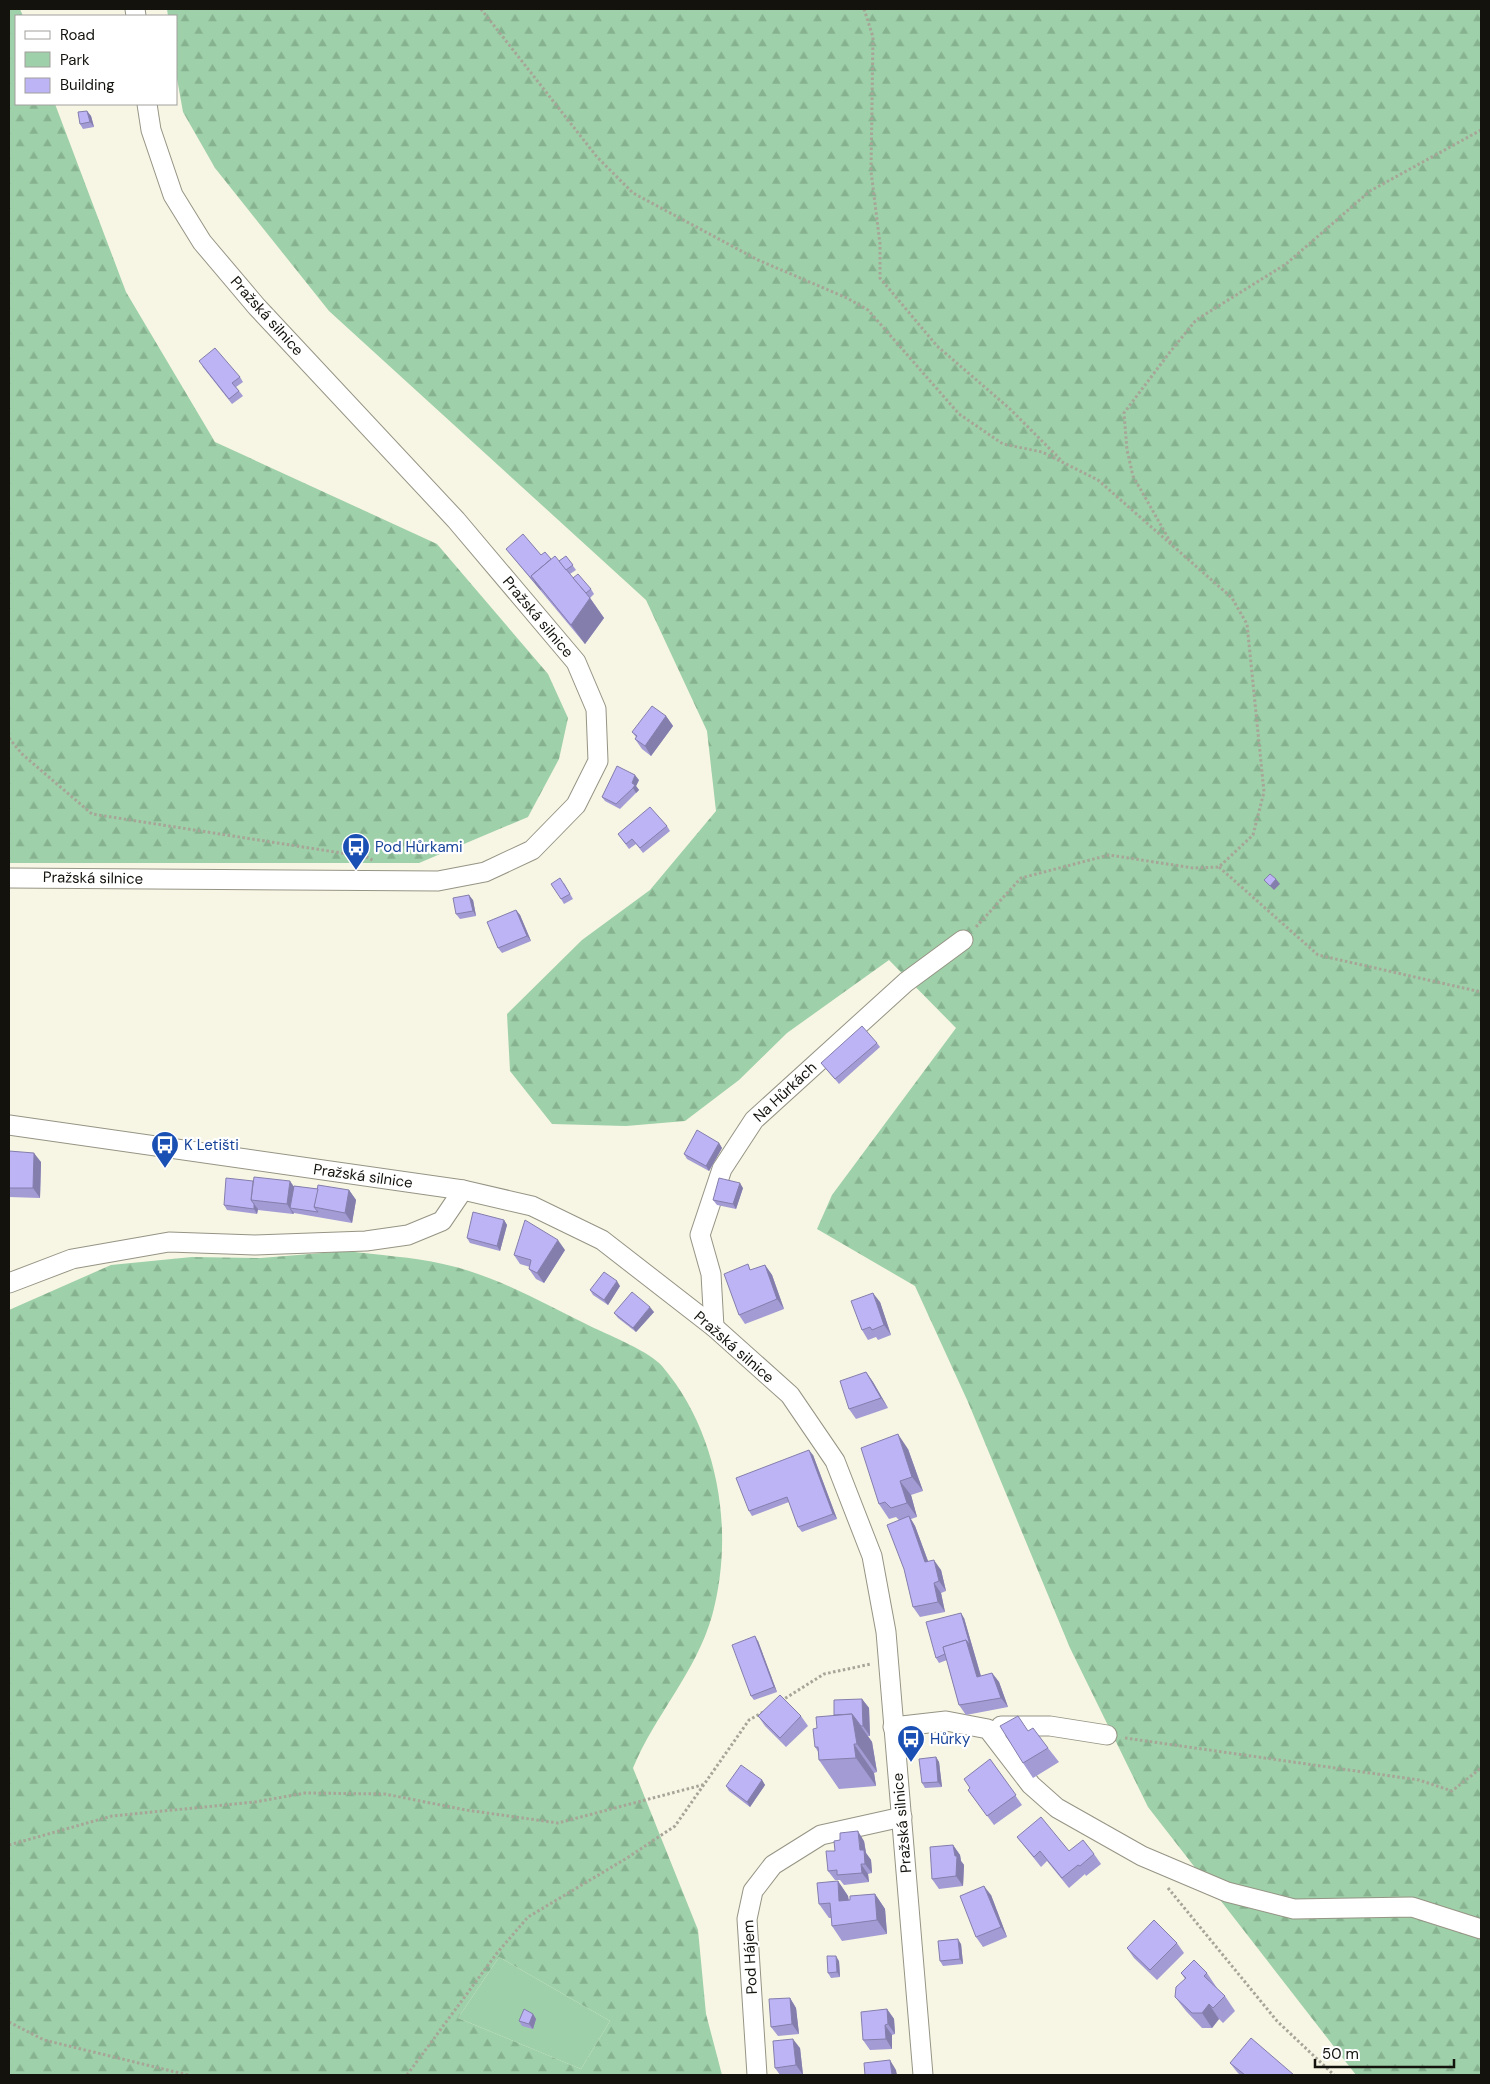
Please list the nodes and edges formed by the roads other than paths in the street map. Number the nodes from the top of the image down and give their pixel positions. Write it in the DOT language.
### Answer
graph roads {
  1 [pos="147,105"];
  2 [pos="9,878"];
  3 [pos="963,940"];
  4 [pos="9,1125"];
  5 [pos="464,1190"];
  6 [pos="9,1283"];
  7 [pos="714,1327"];
  8 [pos="893,1727"];
  9 [pos="988,1729"];
  10 [pos="1107,1735"];
  11 [pos="902,1817"];
  12 [pos="1481,1929"];
  13 [pos="757,2075"];
  14 [pos="923,2075"];
  1 -- 2 [label="street, Pražská silnice"];
  3 -- 7 [label="street, Na Hůrkách"];
  4 -- 5 [label="street, Pražská silnice"];
  5 -- 6 [label="street"];
  5 -- 7 [label="street, Pražská silnice"];
  7 -- 8 [label="street, Pražská silnice"];
  8 -- 9 [label="street"];
  8 -- 11 [label="street, Pražská silnice"];
  9 -- 10 [label="street"];
  9 -- 12 [label="street"];
  11 -- 13 [label="street, Pod Hájem"];
  11 -- 14 [label="street, Pražská silnice"];
}
